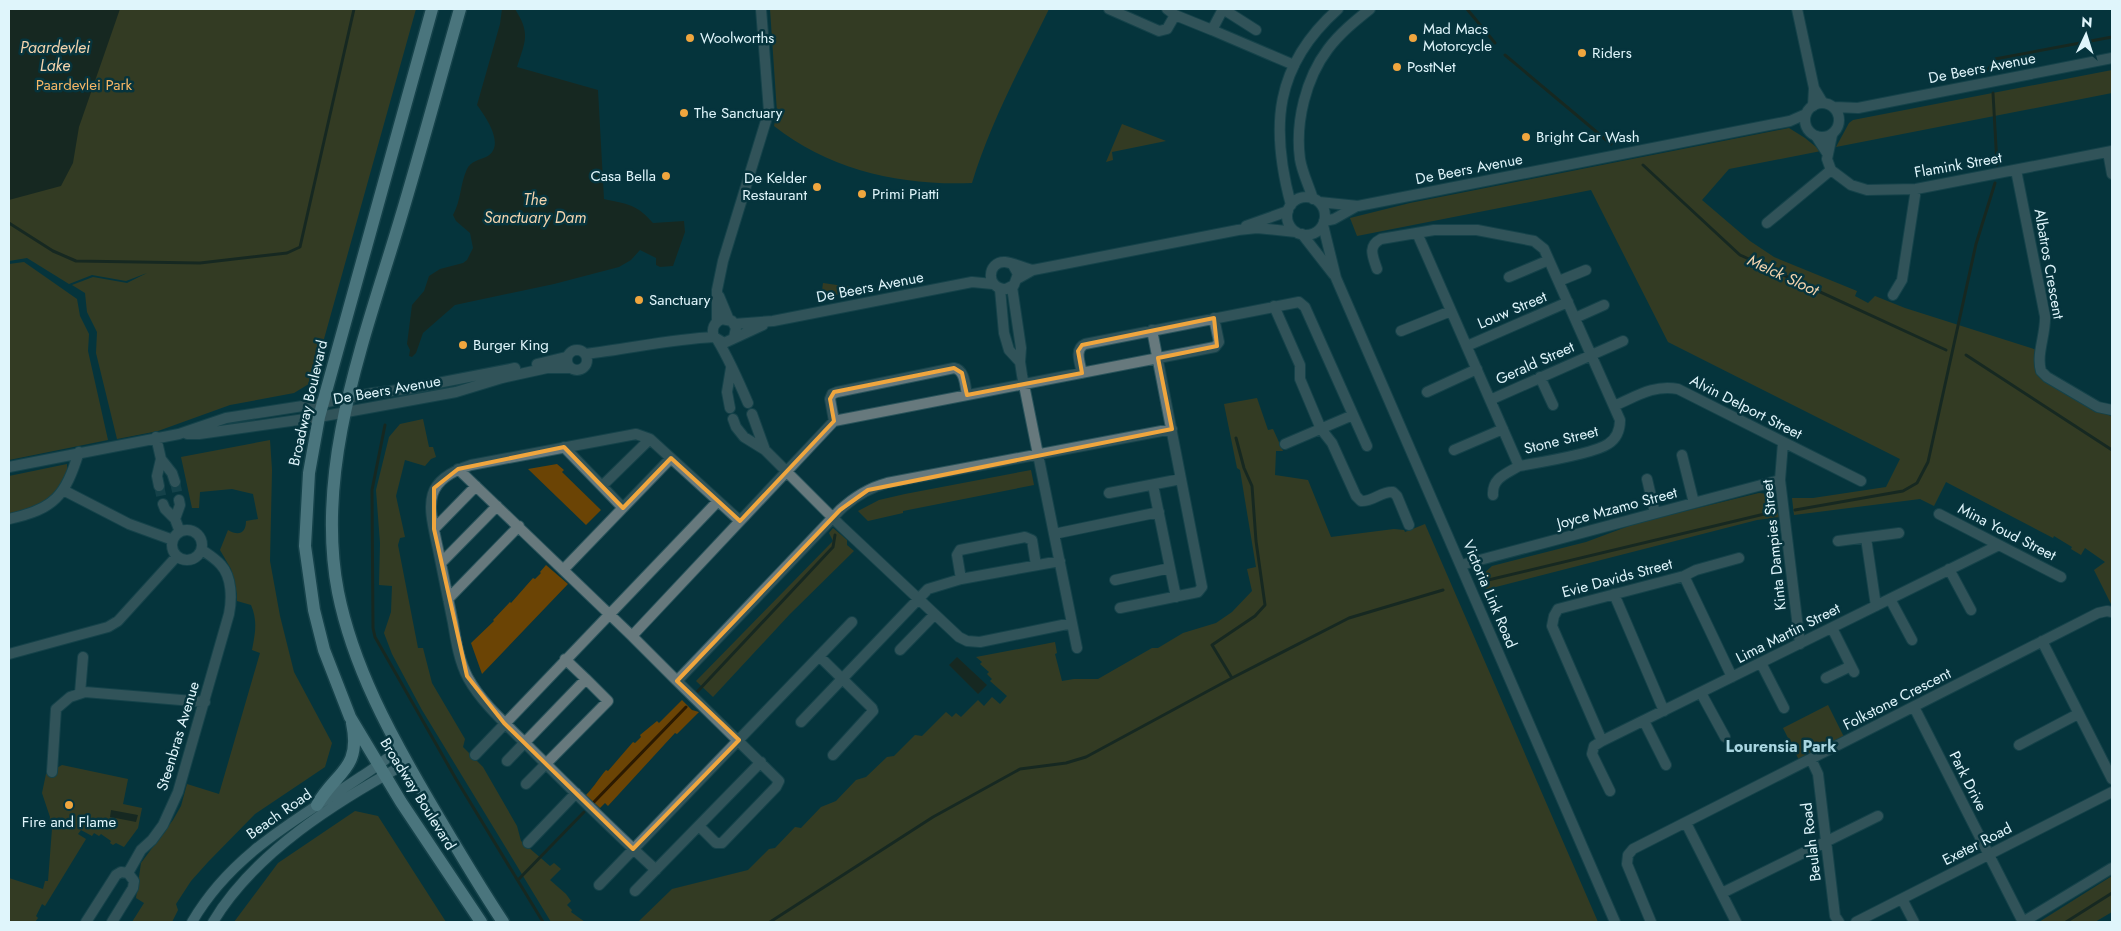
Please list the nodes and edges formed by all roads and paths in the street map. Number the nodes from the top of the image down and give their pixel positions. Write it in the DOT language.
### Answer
graph roads {
  1 [pos="432,9"];
  2 [pos="460,9"];
  3 [pos="761,9"];
  4 [pos="1109,9"];
  5 [pos="1223,9"];
  6 [pos="1338,9"];
  7 [pos="1370,9"];
  8 [pos="1797,9"];
  9 [pos="1171,12"];
  10 [pos="1212,30"];
  11 [pos="1256,30"];
  12 [pos="2112,58"];
  13 [pos="1294,65"];
  14 [pos="1814,88"];
  15 [pos="1823,103"];
  16 [pos="1834,107"];
  17 [pos="1858,108"];
  18 [pos="1809,110"];
  19 [pos="1790,121"];
  20 [pos="1840,121"];
  21 [pos="1806,125"];
  22 [pos="1832,135"];
  23 [pos="1816,136"];
  24 [pos="2110,152"];
  25 [pos="1827,153"];
  26 [pos="1831,170"];
  27 [pos="2016,170"];
  28 [pos="2112,174"];
  29 [pos="1916,190"];
  30 [pos="1316,201"];
  31 [pos="1358,206"];
  32 [pos="1290,208"];
  33 [pos="1323,223"];
  34 [pos="1767,223"];
  35 [pos="1238,230"];
  36 [pos="1299,233"];
  37 [pos="1417,233"];
  38 [pos="1549,260"];
  39 [pos="1013,266"];
  40 [pos="1377,269"];
  41 [pos="1033,270"];
  42 [pos="1586,270"];
  43 [pos="991,272"];
  44 [pos="1336,278"];
  45 [pos="1509,278"];
  46 [pos="1559,281"];
  47 [pos="972,282"];
  48 [pos="1014,283"];
  49 [pos="997,286"];
  50 [pos="717,290"];
  51 [pos="1893,295"];
  52 [pos="1568,302"];
  53 [pos="1604,305"];
  54 [pos="1274,306"];
  55 [pos="1015,308"];
  56 [pos="1002,310"];
  57 [pos="1451,310"];
  58 [pos="1214,318"];
  59 [pos="1575,318"];
  60 [pos="773,321"];
  61 [pos="731,322"];
  62 [pos="715,324"];
  63 [pos="1152,330"];
  64 [pos="1401,331"];
  65 [pos="734,338"];
  66 [pos="680,339"];
  67 [pos="716,339"];
  68 [pos="1623,341"];
  69 [pos="1467,346"];
  70 [pos="1592,355"];
  71 [pos="566,357"];
  72 [pos="1158,358"];
  73 [pos="586,359"];
  74 [pos="1020,362"];
  75 [pos="730,364"];
  76 [pos="570,368"];
  77 [pos="1477,369"];
  78 [pos="1082,373"];
  79 [pos="1540,377"];
  80 [pos="1024,384"];
  81 [pos="1427,392"];
  82 [pos="967,395"];
  83 [pos="349,397"];
  84 [pos="1490,400"];
  85 [pos="322,403"];
  86 [pos="748,403"];
  87 [pos="1553,405"];
  88 [pos="1614,406"];
  89 [pos="730,408"];
  90 [pos="2112,410"];
  91 [pos="346,412"];
  92 [pos="752,414"];
  93 [pos="1353,415"];
  94 [pos="318,417"];
  95 [pos="733,419"];
  96 [pos="834,422"];
  97 [pos="1172,429"];
  98 [pos="1321,429"];
  99 [pos="1503,430"];
  100 [pos="179,434"];
  101 [pos="156,437"];
  102 [pos="650,439"];
  103 [pos="1782,443"];
  104 [pos="1285,444"];
  105 [pos="1367,446"];
  106 [pos="564,448"];
  107 [pos="765,450"];
  108 [pos="1454,450"];
  109 [pos="79,452"];
  110 [pos="1038,454"];
  111 [pos="1682,455"];
  112 [pos="671,458"];
  113 [pos="161,459"];
  114 [pos="1519,466"];
  115 [pos="9,467"];
  116 [pos="458,469"];
  117 [pos="786,472"];
  118 [pos="1182,479"];
  119 [pos="1647,479"];
  120 [pos="1780,480"];
  121 [pos="1861,481"];
  122 [pos="174,482"];
  123 [pos="1153,485"];
  124 [pos="159,486"];
  125 [pos="476,486"];
  126 [pos="602,486"];
  127 [pos="63,490"];
  128 [pos="1109,493"];
  129 [pos="1492,495"];
  130 [pos="179,500"];
  131 [pos="718,501"];
  132 [pos="1694,503"];
  133 [pos="163,504"];
  134 [pos="497,506"];
  135 [pos="623,508"];
  136 [pos="1159,512"];
  137 [pos="1655,513"];
  138 [pos="1939,514"];
  139 [pos="833,518"];
  140 [pos="9,519"];
  141 [pos="175,519"];
  142 [pos="740,521"];
  143 [pos="1409,525"];
  144 [pos="519,526"];
  145 [pos="434,529"];
  146 [pos="1899,533"];
  147 [pos="1054,534"];
  148 [pos="176,536"];
  149 [pos="1866,538"];
  150 [pos="1838,541"];
  151 [pos="1999,544"];
  152 [pos="202,550"];
  153 [pos="177,556"];
  154 [pos="1739,558"];
  155 [pos="1060,562"];
  156 [pos="441,563"];
  157 [pos="1036,565"];
  158 [pos="1461,565"];
  159 [pos="1170,568"];
  160 [pos="1949,569"];
  161 [pos="564,570"];
  162 [pos="1684,576"];
  163 [pos="2061,577"];
  164 [pos="962,579"];
  165 [pos="1114,580"];
  166 [pos="1614,594"];
  167 [pos="1176,597"];
  168 [pos="917,599"];
  169 [pos="1890,599"];
  170 [pos="448,600"];
  171 [pos="1876,606"];
  172 [pos="1120,608"];
  173 [pos="1971,610"];
  174 [pos="2112,612"];
  175 [pos="609,614"];
  176 [pos="934,615"];
  177 [pos="852,622"];
  178 [pos="1072,623"];
  179 [pos="1832,628"];
  180 [pos="632,636"];
  181 [pos="1912,640"];
  182 [pos="2042,641"];
  183 [pos="1800,644"];
  184 [pos="1077,648"];
  185 [pos="900,650"];
  186 [pos="9,654"];
  187 [pos="819,656"];
  188 [pos="83,657"];
  189 [pos="565,659"];
  190 [pos="1761,663"];
  191 [pos="1732,677"];
  192 [pos="1826,678"];
  193 [pos="586,679"];
  194 [pos="842,679"];
  195 [pos="677,681"];
  196 [pos="80,693"];
  197 [pos="1702,693"];
  198 [pos="205,702"];
  199 [pos="1914,707"];
  200 [pos="1784,708"];
  201 [pos="1664,711"];
  202 [pos="2078,714"];
  203 [pos="350,717"];
  204 [pos="1644,721"];
  205 [pos="801,722"];
  206 [pos="504,723"];
  207 [pos="1725,737"];
  208 [pos="739,740"];
  209 [pos="1602,741"];
  210 [pos="525,743"];
  211 [pos="2019,745"];
  212 [pos="400,749"];
  213 [pos="474,754"];
  214 [pos="833,755"];
  215 [pos="1811,760"];
  216 [pos="507,761"];
  217 [pos="761,762"];
  218 [pos="407,763"];
  219 [pos="546,765"];
  220 [pos="1666,765"];
  221 [pos="383,769"];
  222 [pos="52,772"];
  223 [pos="2112,779"];
  224 [pos="526,784"];
  225 [pos="1610,791"];
  226 [pos="2112,792"];
  227 [pos="576,793"];
  228 [pos="317,805"];
  229 [pos="1878,816"];
  230 [pos="1686,823"];
  231 [pos="699,826"];
  232 [pos="1826,842"];
  233 [pos="528,843"];
  234 [pos="633,850"];
  235 [pos="1989,855"];
  236 [pos="2112,868"];
  237 [pos="656,870"];
  238 [pos="128,873"];
  239 [pos="599,885"];
  240 [pos="635,891"];
  241 [pos="1722,894"];
  242 [pos="1902,899"];
  243 [pos="86,922"];
  244 [pos="112,922"];
  245 [pos="192,922"];
  246 [pos="213,922"];
  247 [pos="481,922"];
  248 [pos="503,922"];
  249 [pos="1615,922"];
  250 [pos="1651,922"];
  251 [pos="1736,922"];
  252 [pos="1839,922"];
  253 [pos="1856,922"];
  254 [pos="1914,922"];
  255 [pos="2023,922"];
  1 -- 85 [label="main road, Broadway Boulevard"];
  2 -- 83 [label="main road, Broadway Boulevard"];
  3 -- 50 [label="street"];
  4 -- 9 [label="street"];
  5 -- 10 [label="street"];
  5 -- 11 [label="street"];
  6 -- 13 [label="street"];
  7 -- 30 [label="street"];
  8 -- 14 [label="street"];
  9 -- 10 [label="street"];
  10 -- 13 [label="street"];
  12 -- 17 [label="street, De Beers Avenue"];
  13 -- 32 [label="street"];
  14 -- 15 [label="street"];
  14 -- 18 [label="street"];
  15 -- 16 [label="street"];
  15 -- 18 [label="street"];
  16 -- 17 [label="street, De Beers Avenue"];
  16 -- 20 [label="street"];
  17 -- 20 [label="street, De Beers Avenue"];
  18 -- 19 [label="street, De Beers Avenue"];
  18 -- 21 [label="street"];
  19 -- 21 [label="street, De Beers Avenue"];
  19 -- 31 [label="street, De Beers Avenue"];
  20 -- 22 [label="street"];
  21 -- 23 [label="street"];
  22 -- 23 [label="street"];
  22 -- 25 [label="street"];
  23 -- 25 [label="street"];
  24 -- 27 [label="street, Flamink Street"];
  24 -- 28 [label="street"];
  25 -- 26 [label="street"];
  26 -- 29 [label="street, Flamink Street"];
  26 -- 34 [label="street"];
  27 -- 29 [label="street, Flamink Street"];
  27 -- 90 [label="street, Albatros Crescent"];
  29 -- 51 [label="street"];
  30 -- 31 [label="street, De Beers Avenue"];
  30 -- 32 [label="street"];
  30 -- 33 [label="street"];
  31 -- 33 [label="street, De Beers Avenue"];
  32 -- 35 [label="street"];
  32 -- 36 [label="street"];
  33 -- 36 [label="street"];
  33 -- 44 [label="street, Victoria Link Road"];
  35 -- 36 [label="street"];
  35 -- 41 [label="street"];
  36 -- 44 [label="street, Victoria Link Road"];
  37 -- 38 [label="street, Stone Street"];
  37 -- 40 [label="street"];
  37 -- 57 [label="street, Stone Street"];
  38 -- 45 [label="street"];
  38 -- 46 [label="street, Stone Street"];
  39 -- 41 [label="street"];
  39 -- 43 [label="street"];
  39 -- 48 [label="street"];
  41 -- 48 [label="street"];
  42 -- 46 [label="street"];
  43 -- 47 [label="street, De Beers Avenue"];
  43 -- 49 [label="street"];
  44 -- 158 [label="street, Victoria Link Road"];
  46 -- 52 [label="street, Stone Street"];
  47 -- 49 [label="street, De Beers Avenue"];
  47 -- 60 [label="street, De Beers Avenue"];
  48 -- 49 [label="street"];
  48 -- 55 [label="street"];
  49 -- 56 [label="street"];
  50 -- 61 [label="street"];
  50 -- 62 [label="street"];
  52 -- 59 [label="street, Stone Street"];
  52 -- 69 [label="street, Louw Street"];
  53 -- 59 [label="street"];
  54 -- 58 [label="street"];
  54 -- 93 [label="street"];
  54 -- 98 [label="street"];
  55 -- 56 [label="street"];
  55 -- 74 [label="street"];
  56 -- 74 [label="street"];
  57 -- 64 [label="street"];
  57 -- 69 [label="street, Stone Street"];
  58 -- 63 [label="street"];
  58 -- 72 [label="street"];
  59 -- 70 [label="street, Stone Street"];
  60 -- 61 [label="street, De Beers Avenue"];
  60 -- 65 [label="street, De Beers Avenue"];
  61 -- 62 [label="street"];
  61 -- 65 [label="street"];
  62 -- 66 [label="street"];
  62 -- 67 [label="street"];
  63 -- 72 [label="street"];
  63 -- 78 [label="street"];
  65 -- 67 [label="street"];
  65 -- 75 [label="street"];
  66 -- 67 [label="street"];
  66 -- 73 [label="street"];
  67 -- 75 [label="street"];
  68 -- 70 [label="street, Gerald Street"];
  69 -- 77 [label="street, Stone Street"];
  70 -- 79 [label="street, Gerald Street"];
  70 -- 88 [label="street, Stone Street"];
  71 -- 73 [label="street"];
  71 -- 76 [label="street"];
  71 -- 83 [label="street, De Beers Avenue"];
  72 -- 78 [label="street"];
  72 -- 97 [label="street"];
  73 -- 76 [label="street"];
  74 -- 80 [label="street"];
  75 -- 86 [label="street"];
  75 -- 89 [label="street"];
  76 -- 91 [label="street, De Beers Avenue"];
  77 -- 81 [label="street"];
  77 -- 84 [label="street, Stone Street"];
  78 -- 80 [label="street"];
  79 -- 84 [label="street, Gerald Street"];
  79 -- 87 [label="street"];
  80 -- 82 [label="street"];
  80 -- 110 [label="street"];
  82 -- 96 [label="street"];
  82 -- 96 [label="street"];
  83 -- 85 [label="street, De Beers Avenue"];
  83 -- 91 [label="main road, Broadway Boulevard"];
  84 -- 99 [label="street, Stone Street"];
  85 -- 94 [label="main road, Broadway Boulevard"];
  85 -- 100 [label="street, De Beers Avenue"];
  88 -- 103 [label="street, Alvin Delport Street"];
  88 -- 114 [label="street, Stone Street"];
  91 -- 94 [label="street, De Beers Avenue"];
  91 -- 212 [label="main road, Broadway Boulevard"];
  92 -- 107 [label="street"];
  93 -- 98 [label="street"];
  93 -- 105 [label="street"];
  94 -- 100 [label="street, De Beers Avenue"];
  94 -- 203 [label="main road, Broadway Boulevard"];
  95 -- 107 [label="street"];
  96 -- 117 [label="street"];
  97 -- 110 [label="street"];
  97 -- 118 [label="street"];
  98 -- 104 [label="street"];
  98 -- 143 [label="street"];
  99 -- 108 [label="street"];
  99 -- 114 [label="street, Stone Street"];
  100 -- 101 [label="street, De Beers Avenue"];
  101 -- 109 [label="street, De Beers Avenue"];
  101 -- 113 [label="street"];
  102 -- 106 [label="street"];
  102 -- 112 [label="street"];
  102 -- 126 [label="street"];
  103 -- 120 [label="street, Kinta Dampies Street"];
  103 -- 121 [label="street, Alvin Delport Street"];
  106 -- 116 [label="street"];
  106 -- 126 [label="street"];
  107 -- 117 [label="street"];
  109 -- 115 [label="street, De Beers Avenue"];
  109 -- 127 [label="street"];
  110 -- 139 [label="street"];
  110 -- 147 [label="street"];
  111 -- 132 [label="street"];
  112 -- 131 [label="street"];
  112 -- 135 [label="street"];
  113 -- 122 [label="street"];
  113 -- 124 [label="street"];
  114 -- 129 [label="street"];
  116 -- 125 [label="street"];
  116 -- 145 [label="street"];
  117 -- 139 [label="street"];
  117 -- 142 [label="street"];
  118 -- 123 [label="street"];
  118 -- 167 [label="street"];
  119 -- 137 [label="street"];
  120 -- 132 [label="street, Joyce Mzamo Street"];
  120 -- 183 [label="street, Kinta Dampies Street"];
  123 -- 128 [label="street"];
  123 -- 136 [label="street"];
  125 -- 134 [label="street"];
  125 -- 145 [label="street"];
  126 -- 135 [label="street"];
  127 -- 140 [label="street"];
  127 -- 148 [label="street"];
  130 -- 141 [label="street"];
  131 -- 142 [label="street"];
  131 -- 175 [label="street"];
  132 -- 137 [label="street, Joyce Mzamo Street"];
  133 -- 141 [label="street"];
  134 -- 144 [label="street"];
  134 -- 156 [label="street"];
  135 -- 161 [label="street"];
  136 -- 147 [label="street"];
  136 -- 159 [label="street"];
  137 -- 158 [label="street, Joyce Mzamo Street"];
  138 -- 151 [label="street, Mina Youd Street"];
  139 -- 168 [label="street"];
  139 -- 195 [label="street"];
  141 -- 148 [label="street"];
  142 -- 180 [label="street"];
  144 -- 161 [label="street"];
  144 -- 170 [label="street"];
  145 -- 156 [label="street"];
  146 -- 149 [label="street"];
  147 -- 155 [label="street"];
  148 -- 152 [label="street"];
  148 -- 153 [label="street"];
  149 -- 150 [label="street"];
  149 -- 171 [label="street"];
  151 -- 160 [label="street, Lima Martin Street"];
  151 -- 163 [label="street, Mina Youd Street"];
  152 -- 153 [label="street"];
  152 -- 198 [label="street, Steenbras Avenue"];
  153 -- 186 [label="street"];
  154 -- 162 [label="street"];
  155 -- 157 [label="street"];
  155 -- 178 [label="street"];
  156 -- 170 [label="street"];
  157 -- 164 [label="street"];
  157 -- 164 [label="street"];
  158 -- 249 [label="street, Victoria Link Road"];
  159 -- 165 [label="street"];
  159 -- 167 [label="street"];
  160 -- 169 [label="street, Lima Martin Street"];
  160 -- 173 [label="street"];
  161 -- 175 [label="street"];
  162 -- 166 [label="street, Evie Davids Street"];
  162 -- 191 [label="street, Evie Davids Street"];
  164 -- 168 [label="street"];
  166 -- 201 [label="street"];
  166 -- 209 [label="street, Evie Davids Street"];
  167 -- 172 [label="street"];
  168 -- 176 [label="street"];
  168 -- 194 [label="street"];
  169 -- 171 [label="street, Lima Martin Street"];
  169 -- 181 [label="street"];
  170 -- 206 [label="street"];
  171 -- 179 [label="street, Lima Martin Street"];
  174 -- 182 [label="street, Folkstone Crescent"];
  175 -- 180 [label="street"];
  175 -- 189 [label="street"];
  176 -- 178 [label="street"];
  176 -- 185 [label="street"];
  177 -- 187 [label="street"];
  178 -- 184 [label="street"];
  179 -- 183 [label="street, Lima Martin Street"];
  179 -- 192 [label="street"];
  180 -- 195 [label="street"];
  182 -- 199 [label="street, Folkstone Crescent"];
  182 -- 202 [label="street"];
  183 -- 190 [label="street, Lima Martin Street"];
  187 -- 194 [label="street"];
  187 -- 208 [label="street"];
  188 -- 196 [label="street"];
  189 -- 193 [label="street"];
  189 -- 206 [label="street"];
  190 -- 191 [label="street, Lima Martin Street"];
  190 -- 200 [label="street"];
  191 -- 197 [label="street, Lima Martin Street"];
  193 -- 210 [label="street"];
  193 -- 219 [label="street"];
  194 -- 205 [label="street"];
  194 -- 214 [label="street"];
  195 -- 208 [label="street"];
  196 -- 198 [label="street"];
  196 -- 222 [label="street"];
  197 -- 201 [label="street, Lima Martin Street"];
  197 -- 207 [label="street"];
  198 -- 238 [label="street, Steenbras Avenue"];
  199 -- 215 [label="street, Folkstone Crescent"];
  199 -- 235 [label="street, Park Drive"];
  201 -- 204 [label="street, Lima Martin Street"];
  202 -- 211 [label="street"];
  202 -- 223 [label="street"];
  203 -- 221 [label="main road, Broadway Boulevard"];
  203 -- 228 [label="main road"];
  204 -- 209 [label="street, Lima Martin Street"];
  204 -- 220 [label="street"];
  206 -- 210 [label="street"];
  206 -- 213 [label="street"];
  208 -- 217 [label="street"];
  208 -- 234 [label="street"];
  209 -- 225 [label="street, Lima Martin Street"];
  210 -- 216 [label="street"];
  210 -- 219 [label="street"];
  212 -- 218 [label="main road, Broadway Boulevard"];
  212 -- 221 [label="main road, Beach Road"];
  215 -- 230 [label="street, Folkstone Crescent"];
  215 -- 232 [label="street, Beulah Road"];
  217 -- 231 [label="street"];
  217 -- 231 [label="street"];
  218 -- 221 [label="main road, Beach Road"];
  218 -- 248 [label="main road, Broadway Boulevard"];
  219 -- 224 [label="street"];
  219 -- 227 [label="street"];
  221 -- 228 [label="main road, Beach Road"];
  221 -- 246 [label="main road, Beach Road"];
  221 -- 247 [label="main road, Broadway Boulevard"];
  226 -- 235 [label="street, Exeter Road"];
  227 -- 233 [label="street"];
  227 -- 234 [label="street"];
  228 -- 245 [label="main road, Beach Road"];
  229 -- 232 [label="street"];
  230 -- 241 [label="street"];
  230 -- 250 [label="street, Folkstone Crescent"];
  231 -- 237 [label="street"];
  232 -- 241 [label="street"];
  232 -- 252 [label="street, Beulah Road"];
  234 -- 237 [label="street"];
  234 -- 239 [label="street"];
  235 -- 242 [label="street, Exeter Road"];
  235 -- 255 [label="street, Park Drive"];
  236 -- 255 [label="street"];
  237 -- 240 [label="street"];
  238 -- 243 [label="street"];
  238 -- 244 [label="street"];
  241 -- 251 [label="street"];
  242 -- 253 [label="street, Exeter Road"];
  242 -- 254 [label="street"];
}
